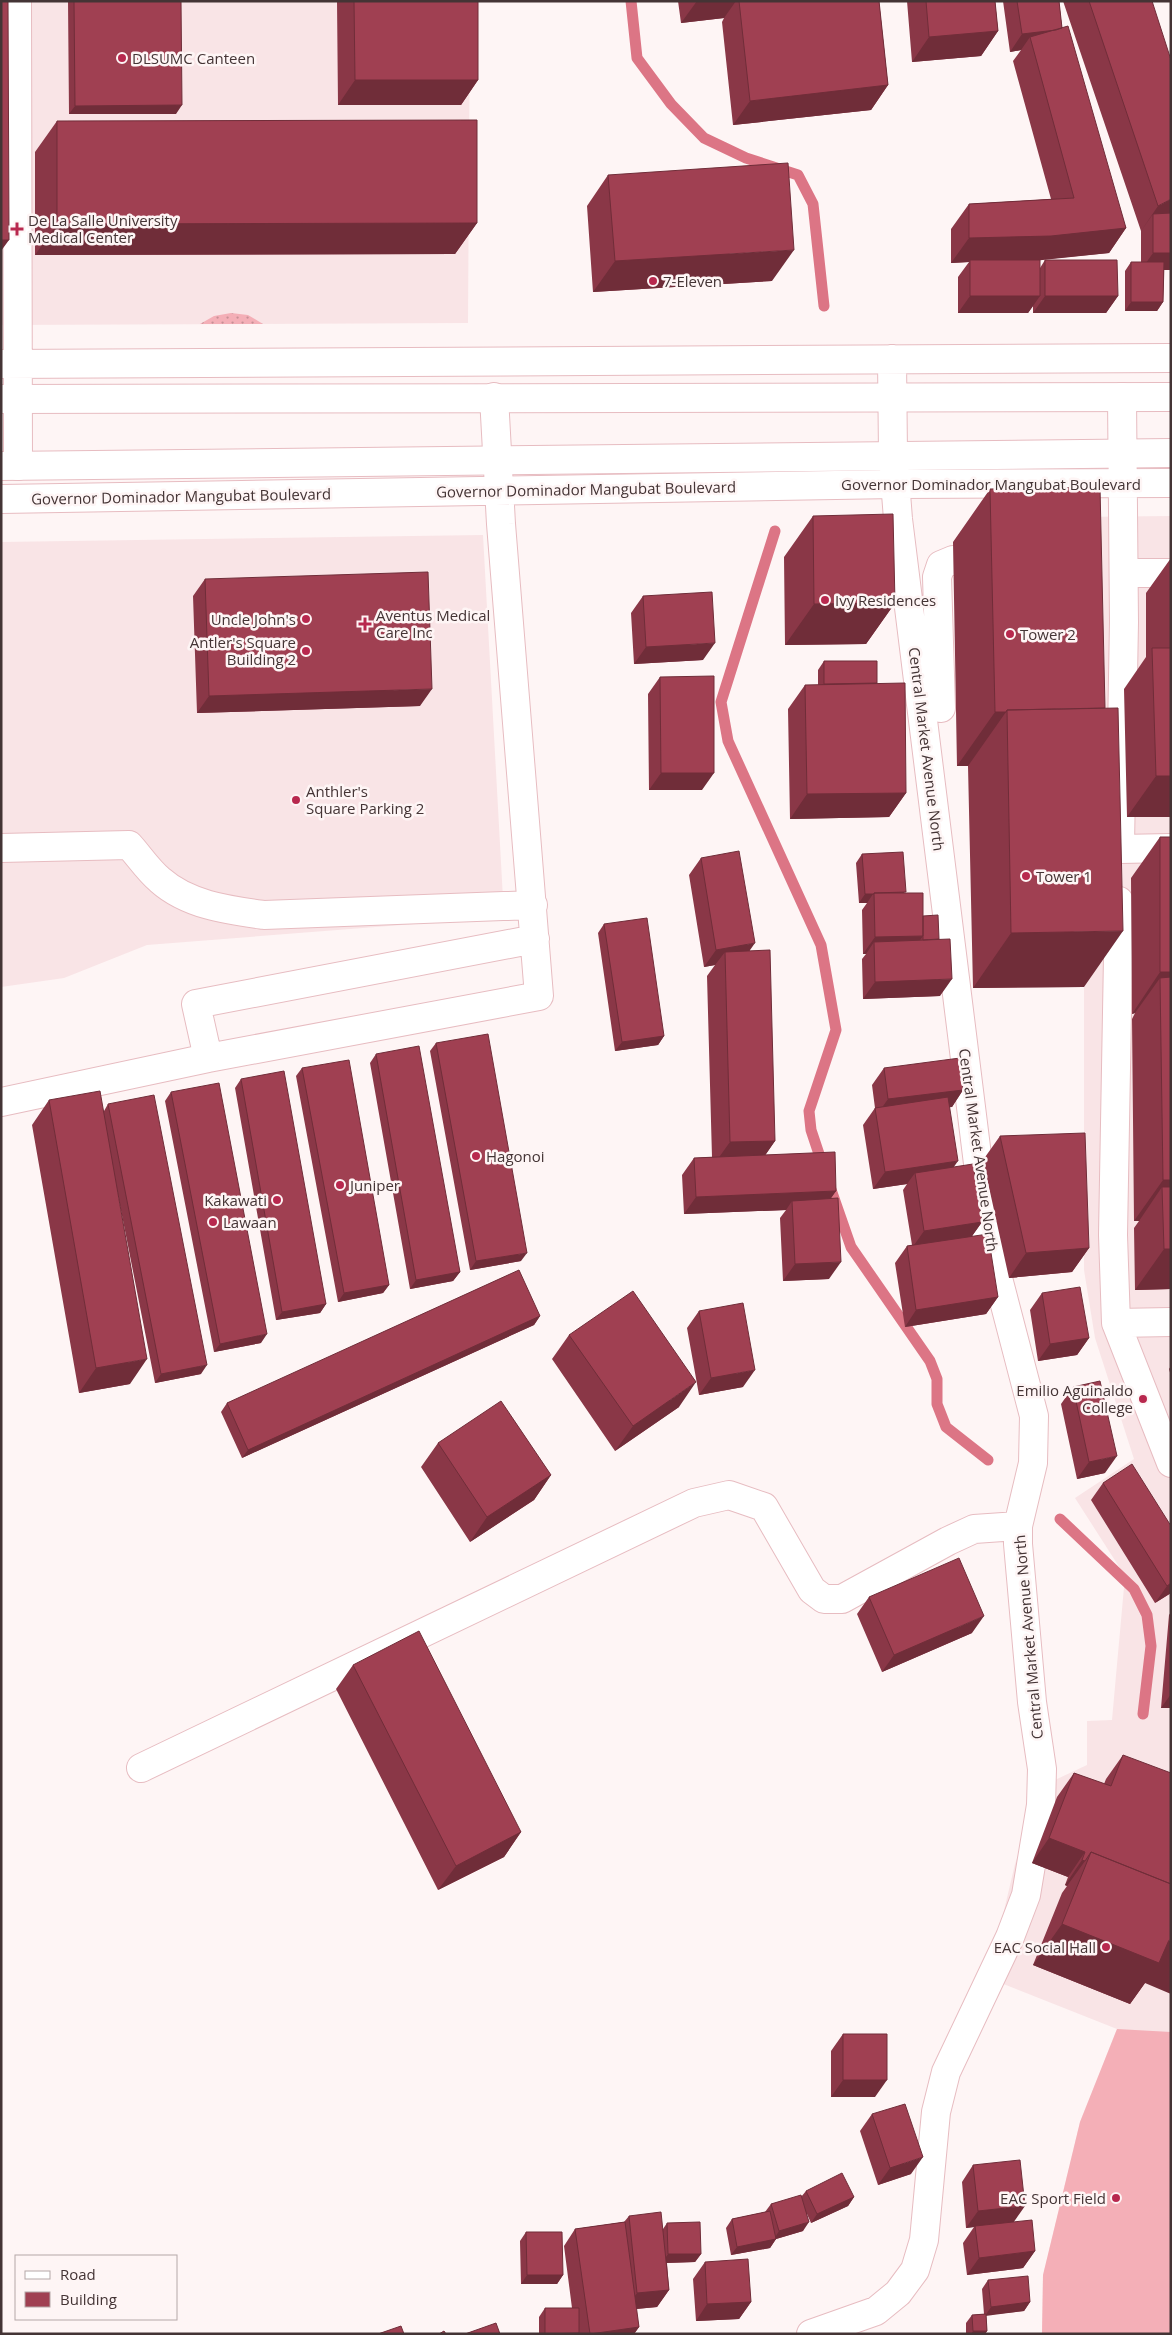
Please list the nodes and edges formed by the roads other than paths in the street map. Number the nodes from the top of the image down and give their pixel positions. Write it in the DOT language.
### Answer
graph roads {
  1 [pos="17,1"];
  2 [pos="9,283"];
  3 [pos="1171,358"];
  4 [pos="892,359"];
  5 [pos="9,364"];
  6 [pos="892,396"];
  7 [pos="494,397"];
  8 [pos="1122,397"];
  9 [pos="1171,397"];
  10 [pos="10,399"];
  11 [pos="1124,453"];
  12 [pos="1171,453"];
  13 [pos="893,455"];
  14 [pos="497,461"];
  15 [pos="10,466"];
  16 [pos="1171,482"];
  17 [pos="1124,483"];
  18 [pos="895,484"];
  19 [pos="499,490"];
  20 [pos="1,499"];
  21 [pos="953,560"];
  22 [pos="1124,573"];
  23 [pos="1171,573"];
  24 [pos="940,709"];
  25 [pos="1,848"];
  26 [pos="1171,848"];
  27 [pos="1120,849"];
  28 [pos="533,905"];
  29 [pos="535,939"];
  30 [pos="208,1058"];
  31 [pos="1,1102"];
  32 [pos="1171,1322"];
  33 [pos="1116,1323"];
  34 [pos="1171,1463"];
  35 [pos="1021,1518"];
  36 [pos="140,1768"];
  37 [pos="811,2334"];
  1 -- 2 [label="street"];
  2 -- 5 [label="street"];
  3 -- 4 [label="street"];
  4 -- 5 [label="street"];
  4 -- 6 [label="street, Central Market Avenue North"];
  5 -- 10 [label="street"];
  6 -- 7 [label="street"];
  6 -- 8 [label="street"];
  6 -- 13 [label="street, Central Market Avenue North"];
  7 -- 10 [label="street"];
  7 -- 14 [label="street"];
  8 -- 9 [label="street"];
  8 -- 11 [label="street"];
  10 -- 15 [label="street"];
  11 -- 12 [label="street, Governor Dominador Mangubat Boulevard"];
  11 -- 13 [label="street, Governor Dominador Mangubat Boulevard"];
  11 -- 17 [label="street"];
  13 -- 14 [label="street, Governor Dominador Mangubat Boulevard"];
  13 -- 18 [label="street, Central Market Avenue North"];
  14 -- 15 [label="street, Governor Dominador Mangubat Boulevard"];
  14 -- 19 [label="street"];
  16 -- 17 [label="street, Governor Dominador Mangubat Boulevard"];
  17 -- 18 [label="street, Governor Dominador Mangubat Boulevard"];
  17 -- 22 [label="street"];
  18 -- 19 [label="street, Governor Dominador Mangubat Boulevard"];
  18 -- 24 [label="street, Central Market Avenue North"];
  19 -- 20 [label="street, Governor Dominador Mangubat Boulevard"];
  19 -- 28 [label="street"];
  21 -- 24 [label="street"];
  22 -- 23 [label="street"];
  22 -- 27 [label="street"];
  24 -- 35 [label="street, Central Market Avenue North"];
  25 -- 28 [label="street"];
  26 -- 27 [label="street"];
  27 -- 33 [label="street"];
  28 -- 29 [label="street"];
  29 -- 30 [label="street"];
  29 -- 30 [label="street"];
  30 -- 31 [label="street"];
  32 -- 33 [label="street"];
  33 -- 34 [label="street"];
  35 -- 36 [label="street"];
  35 -- 37 [label="street, Central Market Avenue North"];
}
